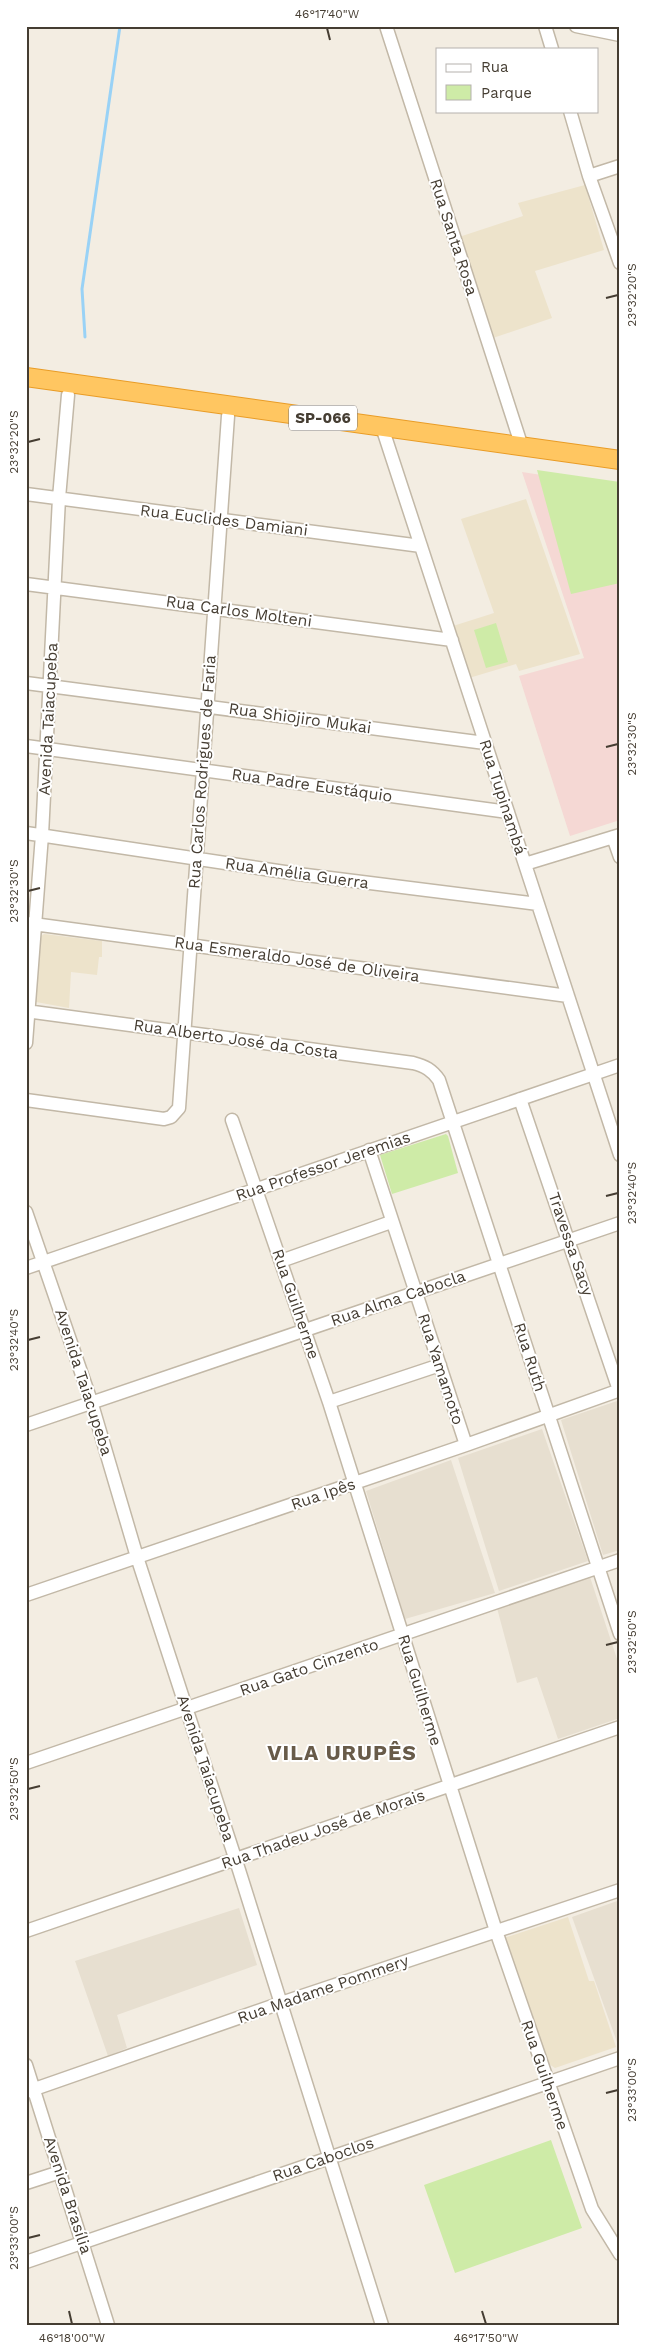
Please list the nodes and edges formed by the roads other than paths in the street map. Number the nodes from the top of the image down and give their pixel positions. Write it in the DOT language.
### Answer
graph roads {
  1 [pos="386,26"];
  2 [pos="545,26"];
  3 [pos="576,26"];
  4 [pos="620,35"];
  5 [pos="552,48"];
  6 [pos="570,112"];
  7 [pos="620,166"];
  8 [pos="589,176"];
  9 [pos="620,264"];
  10 [pos="26,378"];
  11 [pos="26,389"];
  12 [pos="68,395"];
  13 [pos="228,416"];
  14 [pos="352,422"];
  15 [pos="300,425"];
  16 [pos="384,433"];
  17 [pos="522,447"];
  18 [pos="620,460"];
  19 [pos="620,471"];
  20 [pos="26,494"];
  21 [pos="59,498"];
  22 [pos="220,519"];
  23 [pos="421,546"];
  24 [pos="26,584"];
  25 [pos="55,588"];
  26 [pos="213,608"];
  27 [pos="452,640"];
  28 [pos="26,683"];
  29 [pos="50,686"];
  30 [pos="206,706"];
  31 [pos="485,743"];
  32 [pos="26,746"];
  33 [pos="47,749"];
  34 [pos="202,770"];
  35 [pos="508,812"];
  36 [pos="26,833"];
  37 [pos="42,835"];
  38 [pos="617,836"];
  39 [pos="620,857"];
  40 [pos="197,859"];
  41 [pos="526,864"];
  42 [pos="538,904"];
  43 [pos="30,924"];
  44 [pos="191,944"];
  45 [pos="568,996"];
  46 [pos="27,1011"];
  47 [pos="184,1031"];
  48 [pos="26,1043"];
  49 [pos="620,1065"];
  50 [pos="593,1074"];
  51 [pos="439,1080"];
  52 [pos="520,1099"];
  53 [pos="26,1100"];
  54 [pos="232,1120"];
  55 [pos="452,1122"];
  56 [pos="369,1150"];
  57 [pos="620,1156"];
  58 [pos="256,1188"];
  59 [pos="26,1212"];
  60 [pos="391,1222"];
  61 [pos="620,1224"];
  62 [pos="569,1239"];
  63 [pos="45,1261"];
  64 [pos="280,1261"];
  65 [pos="500,1263"];
  66 [pos="26,1268"];
  67 [pos="416,1291"];
  68 [pos="306,1330"];
  69 [pos="440,1365"];
  70 [pos="620,1390"];
  71 [pos="91,1401"];
  72 [pos="329,1402"];
  73 [pos="550,1416"];
  74 [pos="26,1424"];
  75 [pos="466,1446"];
  76 [pos="355,1483"];
  77 [pos="138,1557"];
  78 [pos="620,1560"];
  79 [pos="598,1568"];
  80 [pos="26,1595"];
  81 [pos="403,1634"];
  82 [pos="620,1634"];
  83 [pos="187,1708"];
  84 [pos="620,1727"];
  85 [pos="26,1763"];
  86 [pos="450,1786"];
  87 [pos="236,1859"];
  88 [pos="620,1890"];
  89 [pos="26,1931"];
  90 [pos="496,1931"];
  91 [pos="281,2003"];
  92 [pos="620,2058"];
  93 [pos="26,2065"];
  94 [pos="548,2082"];
  95 [pos="30,2091"];
  96 [pos="328,2157"];
  97 [pos="60,2172"];
  98 [pos="26,2183"];
  99 [pos="84,2243"];
  100 [pos="620,2254"];
  101 [pos="26,2262"];
  102 [pos="104,2324"];
  103 [pos="382,2325"];
  1 -- 17 [label="street, Rua Santa Rosa"];
  2 -- 5 [label="street"];
  3 -- 4 [label="street"];
  6 -- 8 [label="street"];
  7 -- 8 [label="street"];
  8 -- 9 [label="street"];
  10 -- 14 [label="highway, SP-066"];
  11 -- 12 [label="highway, SP-066"];
  12 -- 13 [label="highway, SP-066"];
  12 -- 21 [label="street, Avenida Taiacupeba"];
  13 -- 15 [label="highway, SP-066"];
  13 -- 22 [label="street, Rua Carlos Rodrigues de Faria"];
  14 -- 15 [label="highway"];
  14 -- 16 [label="highway, SP-066"];
  15 -- 16 [label="highway, SP-066"];
  16 -- 17 [label="highway, SP-066"];
  16 -- 19 [label="highway, SP-066"];
  16 -- 23 [label="street, Rua Tupinambá"];
  17 -- 18 [label="highway, SP-066"];
  20 -- 21 [label="street, Rua Euclides Damiani"];
  21 -- 22 [label="street, Rua Euclides Damiani"];
  21 -- 25 [label="street, Avenida Taiacupeba"];
  22 -- 23 [label="street, Rua Euclides Damiani"];
  22 -- 26 [label="street, Rua Carlos Rodrigues de Faria"];
  23 -- 27 [label="street, Rua Tupinambá"];
  24 -- 25 [label="street, Rua Carlos Molteni"];
  25 -- 26 [label="street, Rua Carlos Molteni"];
  25 -- 29 [label="street, Avenida Taiacupeba"];
  26 -- 27 [label="street, Rua Carlos Molteni"];
  26 -- 30 [label="street, Rua Carlos Rodrigues de Faria"];
  27 -- 31 [label="street, Rua Tupinambá"];
  28 -- 29 [label="street, Rua Shiojiro Mukai"];
  29 -- 30 [label="street, Rua Shiojiro Mukai"];
  29 -- 33 [label="street, Avenida Taiacupeba"];
  30 -- 31 [label="street, Rua Shiojiro Mukai"];
  30 -- 34 [label="street, Rua Carlos Rodrigues de Faria"];
  31 -- 35 [label="street, Rua Tupinambá"];
  32 -- 33 [label="street, Rua Padre Eustáquio"];
  33 -- 34 [label="street, Rua Padre Eustáquio"];
  33 -- 37 [label="street, Avenida Taiacupeba"];
  34 -- 35 [label="street, Rua Padre Eustáquio"];
  34 -- 40 [label="street, Rua Carlos Rodrigues de Faria"];
  35 -- 41 [label="street, Rua Tupinambá"];
  36 -- 37 [label="street, Rua Amélia Guerra"];
  37 -- 40 [label="street, Rua Amélia Guerra"];
  37 -- 43 [label="street, Avenida Taiacupeba"];
  38 -- 39 [label="street"];
  38 -- 41 [label="street"];
  40 -- 42 [label="street, Rua Amélia Guerra"];
  40 -- 44 [label="street, Rua Carlos Rodrigues de Faria"];
  41 -- 42 [label="street, Rua Tupinambá"];
  42 -- 45 [label="street, Rua Tupinambá"];
  43 -- 44 [label="street, Rua Esmeraldo José de Oliveira"];
  43 -- 46 [label="street, Avenida Taiacupeba"];
  44 -- 45 [label="street, Rua Esmeraldo José de Oliveira"];
  44 -- 47 [label="street, Rua Carlos Rodrigues de Faria"];
  45 -- 50 [label="street, Rua Tupinambá"];
  46 -- 47 [label="street, Rua Alberto José da Costa"];
  46 -- 48 [label="street, Avenida Taiacupeba"];
  47 -- 51 [label="street, Rua Alberto José da Costa"];
  47 -- 53 [label="street, Rua Carlos Rodrigues de Faria"];
  49 -- 50 [label="street, Rua Professor Jeremias"];
  50 -- 52 [label="street, Rua Professor Jeremias"];
  50 -- 57 [label="street, Rua Tupinambá"];
  51 -- 55 [label="street, Rua Ruth"];
  52 -- 55 [label="street, Rua Professor Jeremias"];
  52 -- 62 [label="street, Travessa Sacy"];
  54 -- 58 [label="street, Rua Guilherme"];
  55 -- 56 [label="street, Rua Professor Jeremias"];
  55 -- 65 [label="street, Rua Ruth"];
  56 -- 58 [label="street, Rua Professor Jeremias"];
  56 -- 60 [label="street, Rua Yamamoto"];
  58 -- 63 [label="street, Rua Professor Jeremias"];
  58 -- 64 [label="street, Rua Guilherme"];
  59 -- 63 [label="street, Avenida Taiacupeba"];
  60 -- 64 [label="street"];
  60 -- 67 [label="street, Rua Yamamoto"];
  61 -- 62 [label="street, Rua Alma Cabocla"];
  62 -- 65 [label="street, Rua Alma Cabocla"];
  62 -- 70 [label="street, Travessa Sacy"];
  63 -- 66 [label="street, Rua Professor Jeremias"];
  63 -- 71 [label="street, Avenida Taiacupeba"];
  64 -- 68 [label="street, Rua Guilherme"];
  65 -- 67 [label="street, Rua Alma Cabocla"];
  65 -- 73 [label="street, Rua Ruth"];
  67 -- 68 [label="street, Rua Alma Cabocla"];
  67 -- 69 [label="street, Rua Yamamoto"];
  68 -- 71 [label="street, Rua Alma Cabocla"];
  68 -- 72 [label="street, Rua Guilherme"];
  69 -- 72 [label="street"];
  69 -- 75 [label="street, Rua Yamamoto"];
  70 -- 73 [label="street, Rua Ipês"];
  71 -- 74 [label="street, Rua Alma Cabocla"];
  71 -- 77 [label="street, Avenida Taiacupeba"];
  72 -- 76 [label="street, Rua Guilherme"];
  73 -- 75 [label="street, Rua Ipês"];
  73 -- 79 [label="street, Rua Ruth"];
  75 -- 76 [label="street, Rua Ipês"];
  76 -- 77 [label="street, Rua Ipês"];
  76 -- 81 [label="street, Rua Guilherme"];
  77 -- 80 [label="street, Rua Ipês"];
  77 -- 83 [label="street, Avenida Taiacupeba"];
  78 -- 79 [label="street, Rua Gato Cinzento"];
  79 -- 81 [label="street, Rua Gato Cinzento"];
  79 -- 82 [label="street, Rua Ruth"];
  81 -- 83 [label="street, Rua Gato Cinzento"];
  81 -- 86 [label="street, Rua Guilherme"];
  83 -- 85 [label="street, Rua Gato Cinzento"];
  83 -- 87 [label="street, Avenida Taiacupeba"];
  84 -- 86 [label="street, Rua Thadeu José de Morais"];
  86 -- 87 [label="street, Rua Thadeu José de Morais"];
  86 -- 90 [label="street, Rua Guilherme"];
  87 -- 89 [label="street, Rua Thadeu José de Morais"];
  87 -- 91 [label="street, Avenida Taiacupeba"];
  88 -- 90 [label="street, Rua Madame Pommery"];
  90 -- 91 [label="street, Rua Madame Pommery"];
  90 -- 94 [label="street, Rua Guilherme"];
  91 -- 95 [label="street, Rua Madame Pommery"];
  91 -- 96 [label="street, Avenida Taiacupeba"];
  92 -- 94 [label="street, Rua Caboclos"];
  93 -- 95 [label="street, Avenida Brasília"];
  94 -- 96 [label="street, Rua Caboclos"];
  94 -- 100 [label="street, Rua Guilherme"];
  95 -- 97 [label="street, Avenida Brasília"];
  96 -- 99 [label="street, Rua Caboclos"];
  96 -- 103 [label="street, Avenida Taiacupeba"];
  97 -- 98 [label="street"];
  97 -- 99 [label="street, Avenida Brasília"];
  99 -- 101 [label="street, Rua Caboclos"];
  99 -- 102 [label="street, Avenida Brasília"];
}
